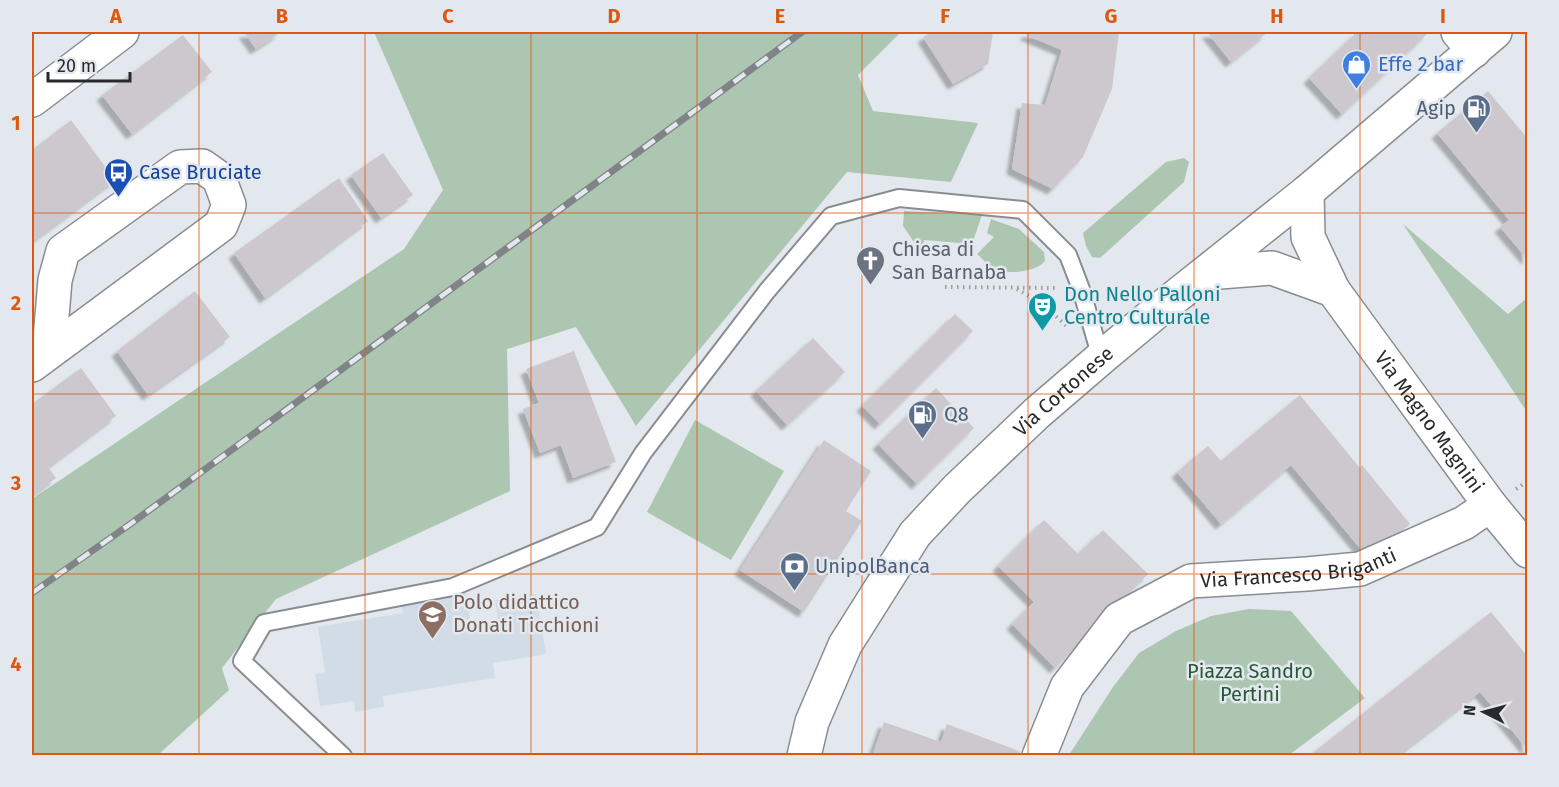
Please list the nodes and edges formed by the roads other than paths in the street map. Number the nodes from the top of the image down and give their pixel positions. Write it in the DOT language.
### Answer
graph roads {
  1 [pos="122,32"];
  2 [pos="1479,37"];
  3 [pos="32,100"];
  4 [pos="1307,192"];
  5 [pos="1207,273"];
  6 [pos="1333,290"];
  7 [pos="1101,358"];
  8 [pos="40,359"];
  9 [pos="1490,505"];
  10 [pos="1527,551"];
  11 [pos="804,755"];
  12 [pos="343,756"];
  13 [pos="1039,756"];
  1 -- 3 [label="street"];
  2 -- 4 [label="street, Via Cortonese"];
  4 -- 5 [label="street, Via Cortonese"];
  4 -- 6 [label="street, Via Magno Magnini"];
  5 -- 6 [label="street"];
  5 -- 7 [label="street, Via Cortonese"];
  6 -- 9 [label="street, Via Magno Magnini"];
  7 -- 11 [label="street, Via Cortonese"];
  7 -- 12 [label="lane"];
  8 -- 8 [label="street"];
  9 -- 10 [label="street, Via Magno Magnini"];
  9 -- 13 [label="street, Via Francesco Briganti"];
}
